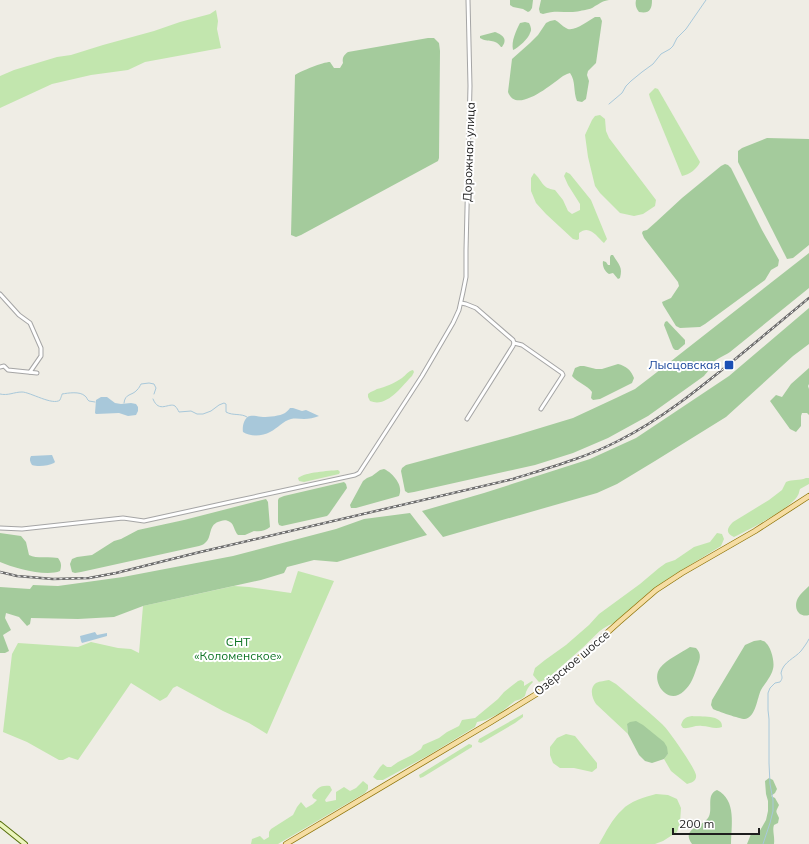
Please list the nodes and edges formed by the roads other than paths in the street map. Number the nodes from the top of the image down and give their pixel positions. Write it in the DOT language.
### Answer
graph roads {
  1 [pos="468,0"];
  2 [pos="0,294"];
  3 [pos="461,303"];
  4 [pos="514,343"];
  5 [pos="0,367"];
  6 [pos="30,372"];
  7 [pos="37,373"];
  8 [pos="541,409"];
  9 [pos="467,419"];
  10 [pos="809,496"];
  11 [pos="0,528"];
  12 [pos="0,824"];
  13 [pos="25,844"];
  14 [pos="286,844"];
  1 -- 3 [label="street, Дорожная улица"];
  2 -- 6 [label="street"];
  3 -- 4 [label="street"];
  3 -- 11 [label="street, Дорожная улица"];
  4 -- 8 [label="street"];
  4 -- 9 [label="street"];
  5 -- 6 [label="street"];
  6 -- 7 [label="street"];
  10 -- 14 [label="main road, Озёрское шоссе"];
  12 -- 13 [label="main road"];
}
